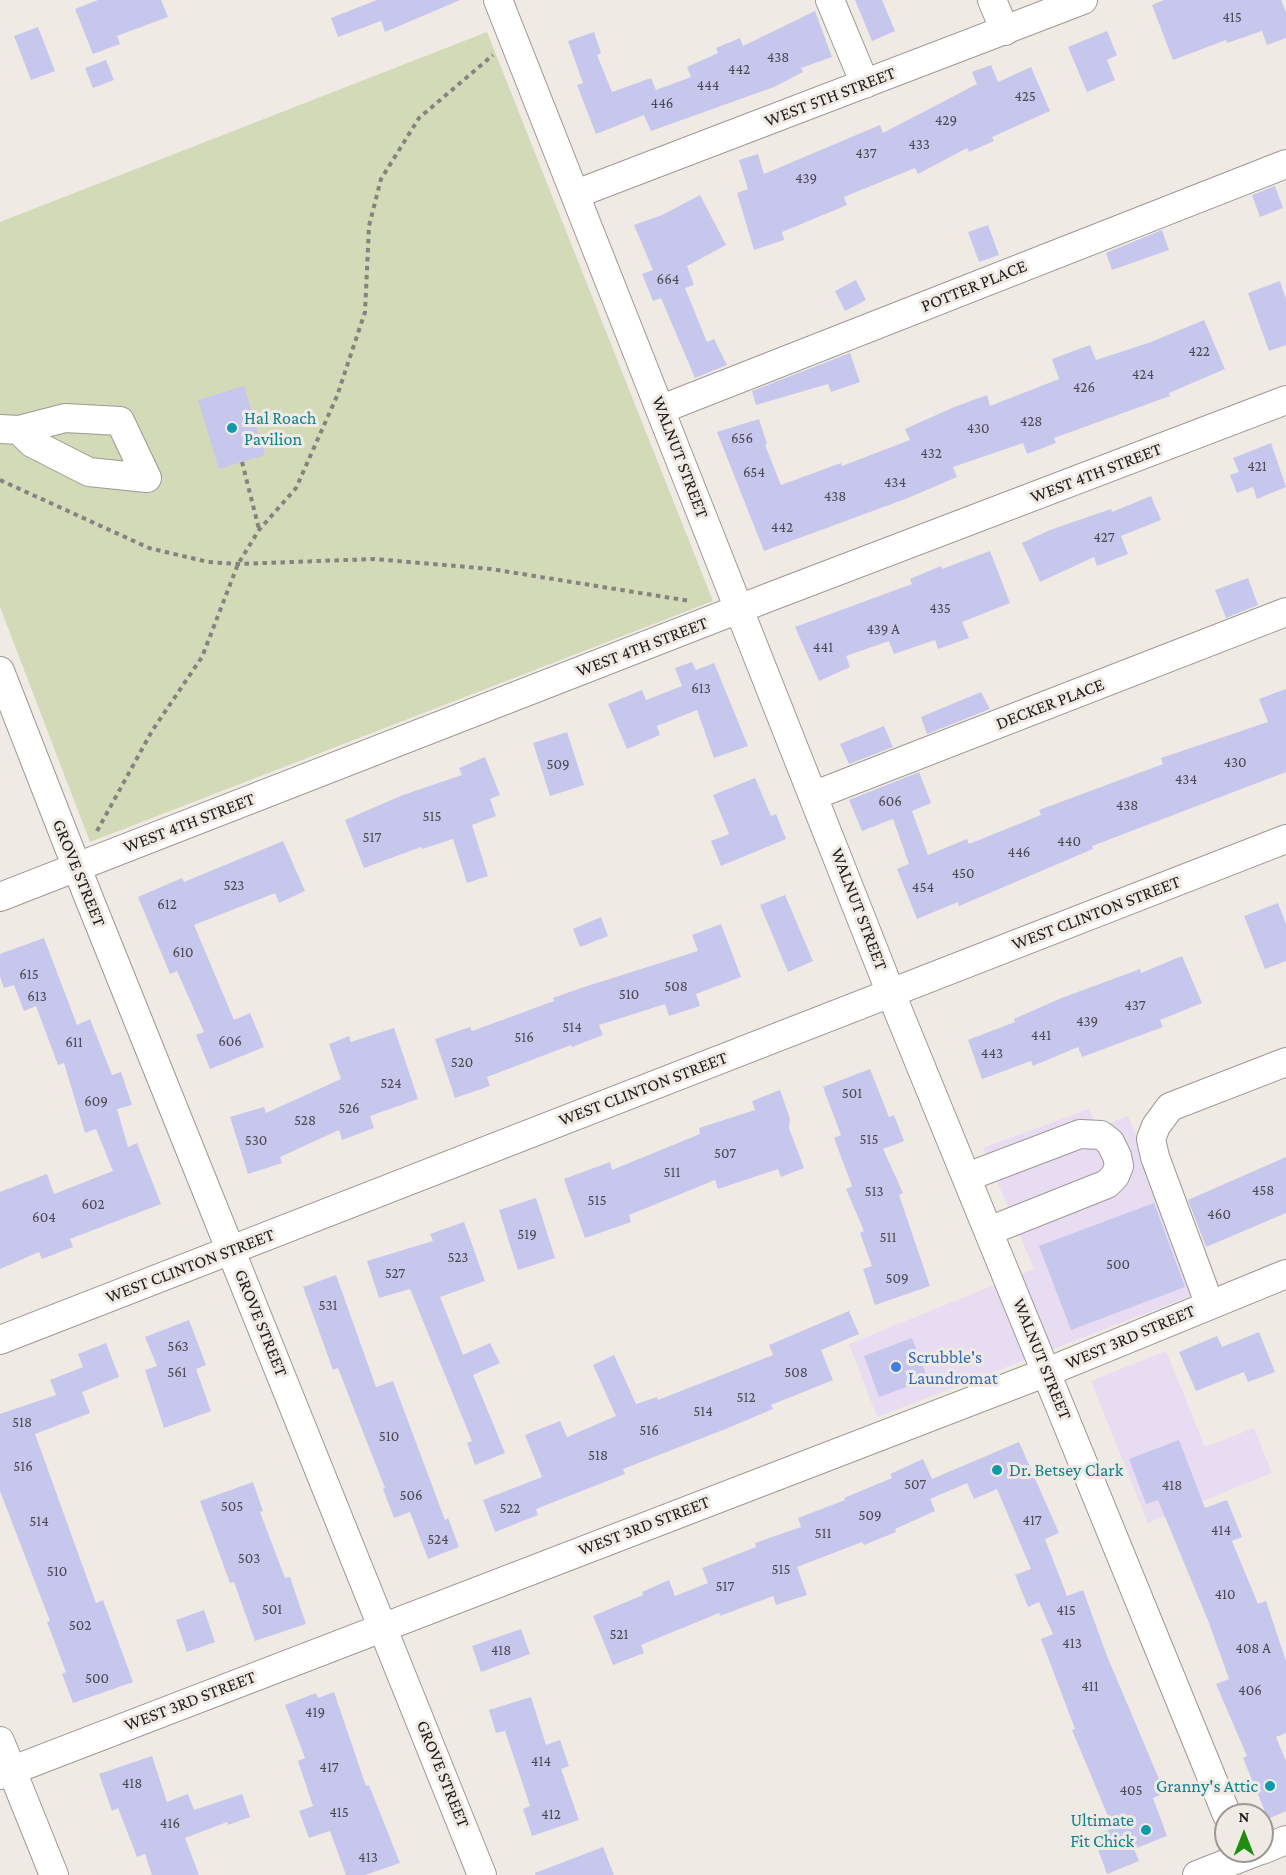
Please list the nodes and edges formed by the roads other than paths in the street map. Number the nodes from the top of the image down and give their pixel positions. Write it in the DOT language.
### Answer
graph roads {
  1 [pos="498,0"];
  2 [pos="830,0"];
  3 [pos="992,0"];
  4 [pos="1083,0"];
  5 [pos="1005,31"];
  6 [pos="865,84"];
  7 [pos="1286,164"];
  8 [pos="576,194"];
  9 [pos="1286,400"];
  10 [pos="662,410"];
  11 [pos="739,609"];
  12 [pos="1286,612"];
  13 [pos="0,671"];
  14 [pos="815,795"];
  15 [pos="1286,839"];
  16 [pos="76,867"];
  17 [pos="0,897"];
  18 [pos="890,991"];
  19 [pos="1286,1062"];
  20 [pos="967,1177"];
  21 [pos="989,1231"];
  22 [pos="231,1250"];
  23 [pos="1286,1274"];
  24 [pos="1209,1303"];
  25 [pos="0,1340"];
  26 [pos="1047,1372"];
  27 [pos="384,1626"];
  28 [pos="0,1741"];
  29 [pos="6,1773"];
  30 [pos="1222,1803"];
  31 [pos="1234,1863"];
  32 [pos="54,1875"];
  33 [pos="482,1875"];
  34 [pos="1197,1875"];
  1 -- 8 [label="street, WALNUT STREET"];
  2 -- 6 [label="street"];
  3 -- 5 [label="street"];
  4 -- 5 [label="street, WEST 5TH STREET"];
  5 -- 6 [label="street, WEST 5TH STREET"];
  6 -- 8 [label="street, WEST 5TH STREET"];
  7 -- 10 [label="street, POTTER PLACE"];
  8 -- 10 [label="street, WALNUT STREET"];
  9 -- 11 [label="street, WEST 4TH STREET"];
  10 -- 11 [label="street, WALNUT STREET"];
  11 -- 14 [label="street, WALNUT STREET"];
  11 -- 16 [label="street, WEST 4TH STREET"];
  12 -- 14 [label="street, DECKER PLACE"];
  13 -- 16 [label="street, GROVE STREET"];
  14 -- 18 [label="street, WALNUT STREET"];
  15 -- 18 [label="street, WEST CLINTON STREET"];
  16 -- 17 [label="street, WEST 4TH STREET"];
  16 -- 22 [label="street, GROVE STREET"];
  18 -- 20 [label="street, WALNUT STREET"];
  18 -- 22 [label="street, WEST CLINTON STREET"];
  19 -- 24 [label="street"];
  20 -- 21 [label="street, WALNUT STREET"];
  20 -- 21 [label="street"];
  21 -- 26 [label="street, WALNUT STREET"];
  22 -- 25 [label="street, WEST CLINTON STREET"];
  22 -- 27 [label="street, GROVE STREET"];
  23 -- 24 [label="street, WEST 3RD STREET"];
  24 -- 26 [label="street, WEST 3RD STREET"];
  26 -- 27 [label="street, WEST 3RD STREET"];
  26 -- 30 [label="street, WALNUT STREET"];
  27 -- 29 [label="street, WEST 3RD STREET"];
  27 -- 33 [label="street, GROVE STREET"];
  28 -- 29 [label="street"];
  29 -- 32 [label="street"];
  31 -- 34 [label="street"];
}
